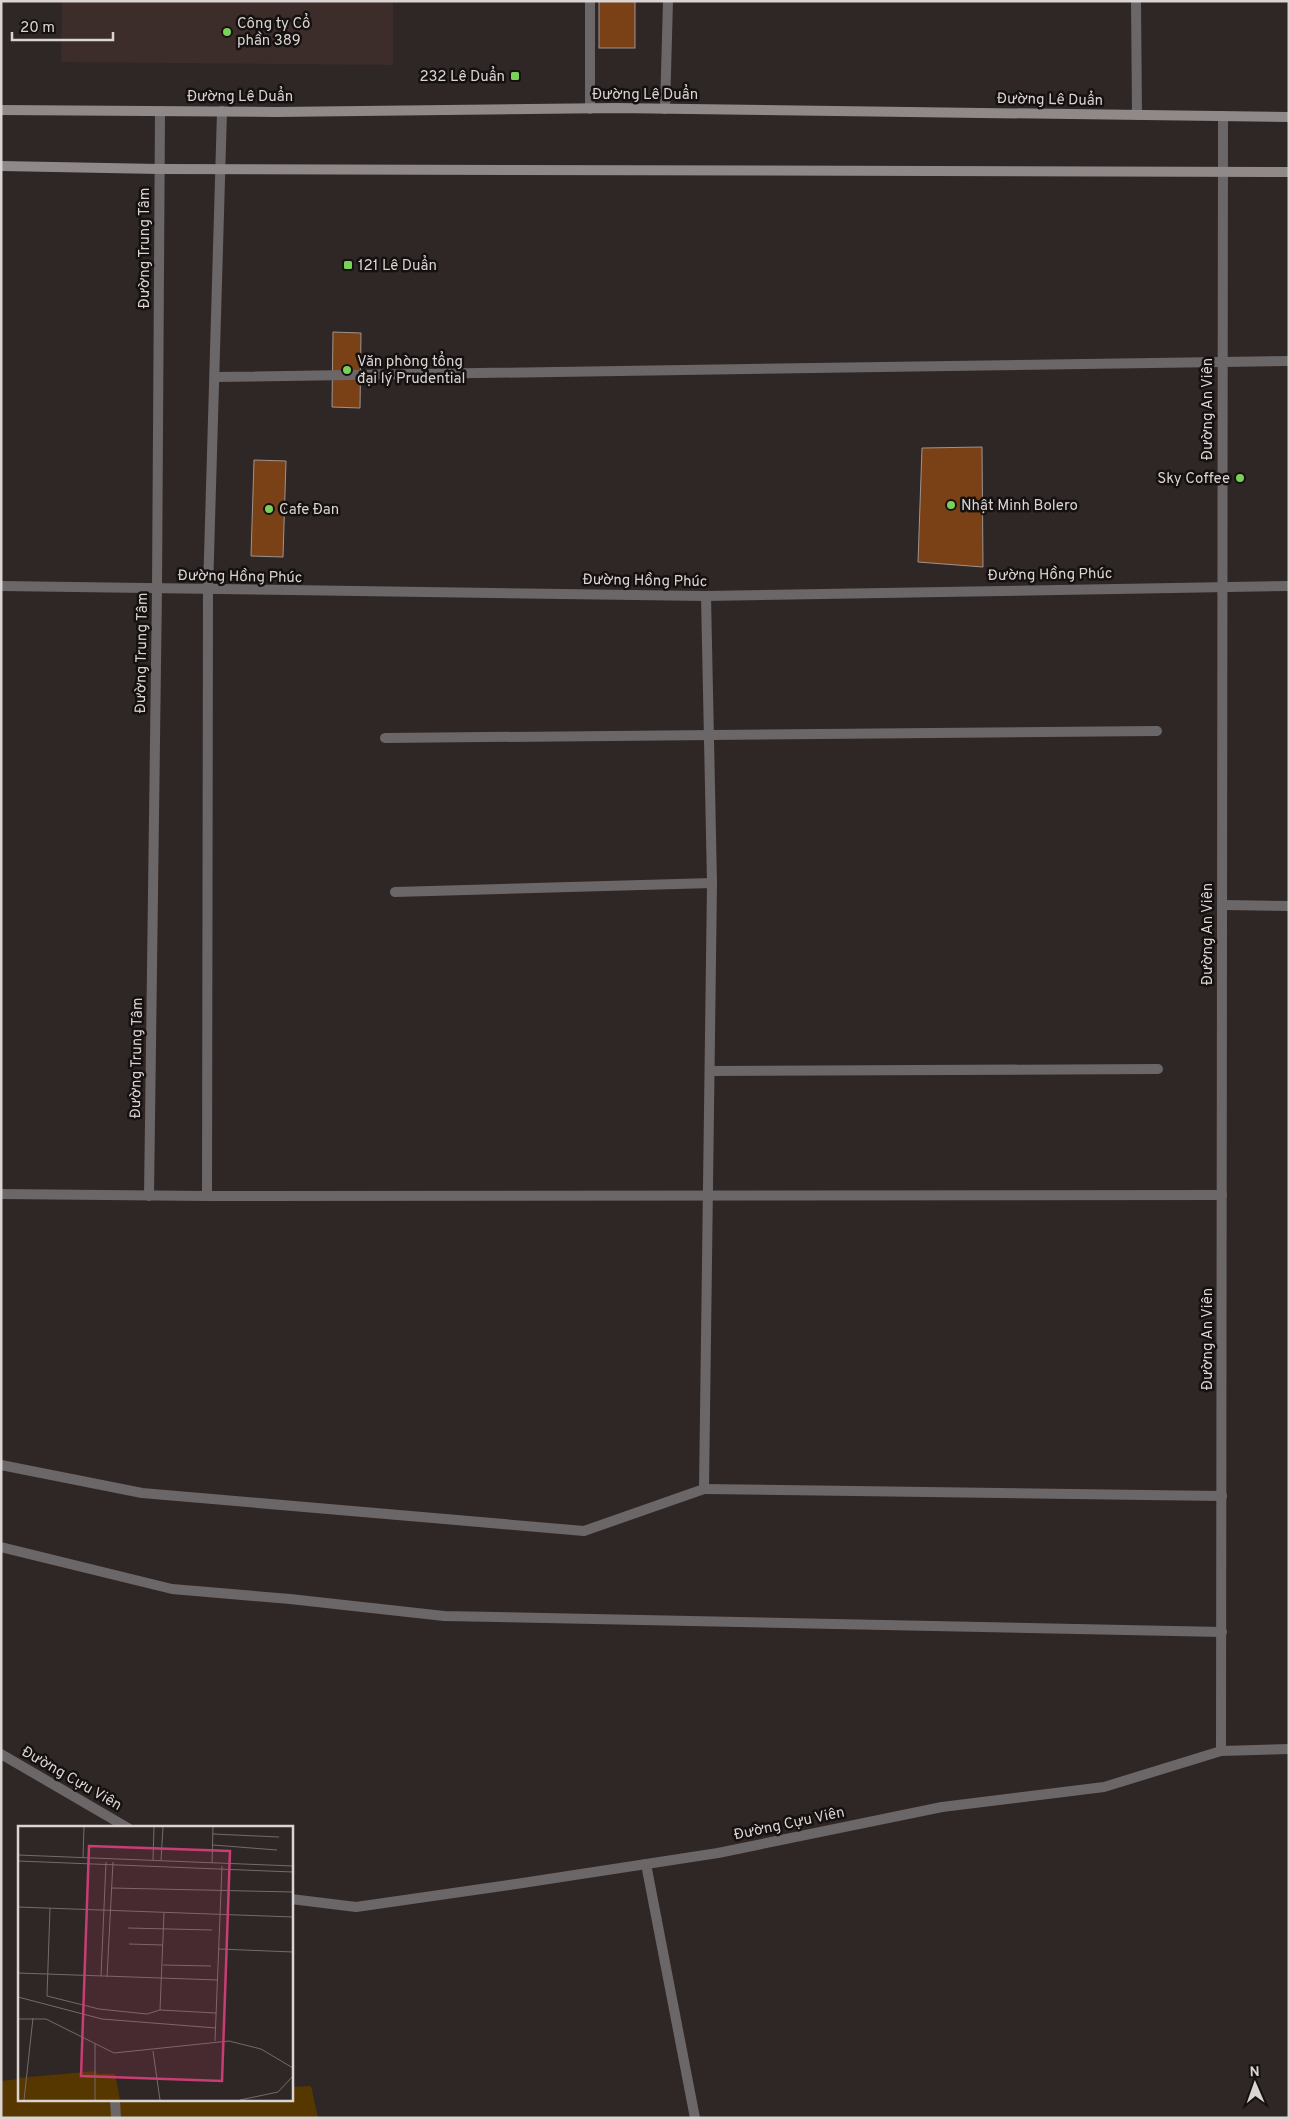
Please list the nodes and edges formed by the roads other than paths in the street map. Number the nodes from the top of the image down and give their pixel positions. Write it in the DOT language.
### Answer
graph roads {
  1 [pos="590,1"];
  2 [pos="668,1"];
  3 [pos="1136,1"];
  4 [pos="590,109"];
  5 [pos="665,109"];
  6 [pos="1,110"];
  7 [pos="160,111"];
  8 [pos="222,111"];
  9 [pos="1137,115"];
  10 [pos="1223,116"];
  11 [pos="1289,117"];
  12 [pos="1,166"];
  13 [pos="159,169"];
  14 [pos="221,169"];
  15 [pos="1223,171"];
  16 [pos="1289,172"];
  17 [pos="1222,361"];
  18 [pos="1289,361"];
  19 [pos="215,377"];
  20 [pos="1,586"];
  21 [pos="1222,586"];
  22 [pos="1289,586"];
  23 [pos="157,589"];
  24 [pos="208,590"];
  25 [pos="706,596"];
  26 [pos="1157,731"];
  27 [pos="709,737"];
  28 [pos="384,738"];
  29 [pos="712,883"];
  30 [pos="395,892"];
  31 [pos="1222,905"];
  32 [pos="1289,906"];
  33 [pos="1158,1069"];
  34 [pos="710,1071"];
  35 [pos="1,1194"];
  36 [pos="1222,1195"];
  37 [pos="149,1196"];
  38 [pos="207,1196"];
  39 [pos="707,1196"];
  40 [pos="1,1465"];
  41 [pos="704,1489"];
  42 [pos="1222,1496"];
  43 [pos="1,1547"];
  44 [pos="1222,1632"];
  45 [pos="1289,1749"];
  46 [pos="1222,1751"];
  47 [pos="1,1754"];
  48 [pos="110,1823"];
  49 [pos="646,1864"];
  50 [pos="292,1899"];
  51 [pos="115,2102"];
  52 [pos="116,2118"];
  53 [pos="695,2118"];
  1 -- 4 [label="street"];
  2 -- 5 [label="street"];
  3 -- 9 [label="street"];
  4 -- 5 [label="main road, Đường Lê Duẩn"];
  4 -- 8 [label="main road, Đường Lê Duẩn"];
  5 -- 9 [label="main road, Đường Lê Duẩn"];
  6 -- 7 [label="main road, Đường Lê Duẩn"];
  7 -- 8 [label="main road, Đường Lê Duẩn"];
  7 -- 13 [label="street, Đường Trung Tâm"];
  8 -- 14 [label="street"];
  9 -- 10 [label="main road, Đường Lê Duẩn"];
  10 -- 11 [label="main road, Đường Lê Duẩn"];
  10 -- 15 [label="street, Đường An Viên"];
  12 -- 13 [label="main road"];
  13 -- 14 [label="main road"];
  13 -- 23 [label="street, Đường Trung Tâm"];
  14 -- 15 [label="main road"];
  14 -- 19 [label="street"];
  15 -- 16 [label="main road"];
  15 -- 17 [label="street, Đường An Viên"];
  17 -- 18 [label="street"];
  17 -- 19 [label="street"];
  17 -- 21 [label="street, Đường An Viên"];
  19 -- 24 [label="street"];
  20 -- 23 [label="street, Đường Hồng Phúc"];
  21 -- 22 [label="street, Đường Hồng Phúc"];
  21 -- 25 [label="street, Đường Hồng Phúc"];
  21 -- 31 [label="street, Đường An Viên"];
  23 -- 24 [label="street, Đường Hồng Phúc"];
  23 -- 37 [label="street, Đường Trung Tâm"];
  24 -- 25 [label="street, Đường Hồng Phúc"];
  24 -- 38 [label="street"];
  25 -- 27 [label="street"];
  26 -- 27 [label="street"];
  27 -- 28 [label="street"];
  27 -- 29 [label="street"];
  29 -- 30 [label="street"];
  29 -- 34 [label="street"];
  31 -- 32 [label="street"];
  31 -- 36 [label="street, Đường An Viên"];
  33 -- 34 [label="street"];
  34 -- 39 [label="street"];
  35 -- 37 [label="street"];
  36 -- 39 [label="street"];
  36 -- 42 [label="street, Đường An Viên"];
  37 -- 38 [label="street"];
  38 -- 39 [label="street"];
  39 -- 41 [label="street"];
  40 -- 41 [label="street"];
  41 -- 42 [label="street"];
  42 -- 44 [label="street, Đường An Viên"];
  43 -- 44 [label="street"];
  44 -- 46 [label="street, Đường An Viên"];
  45 -- 46 [label="street, Đường Cựu Viên"];
  46 -- 49 [label="street, Đường Cựu Viên"];
  47 -- 48 [label="street, Đường Cựu Viên"];
  49 -- 50 [label="street, Đường Cựu Viên"];
  49 -- 53 [label="street"];
  51 -- 52 [label="street"];
}
